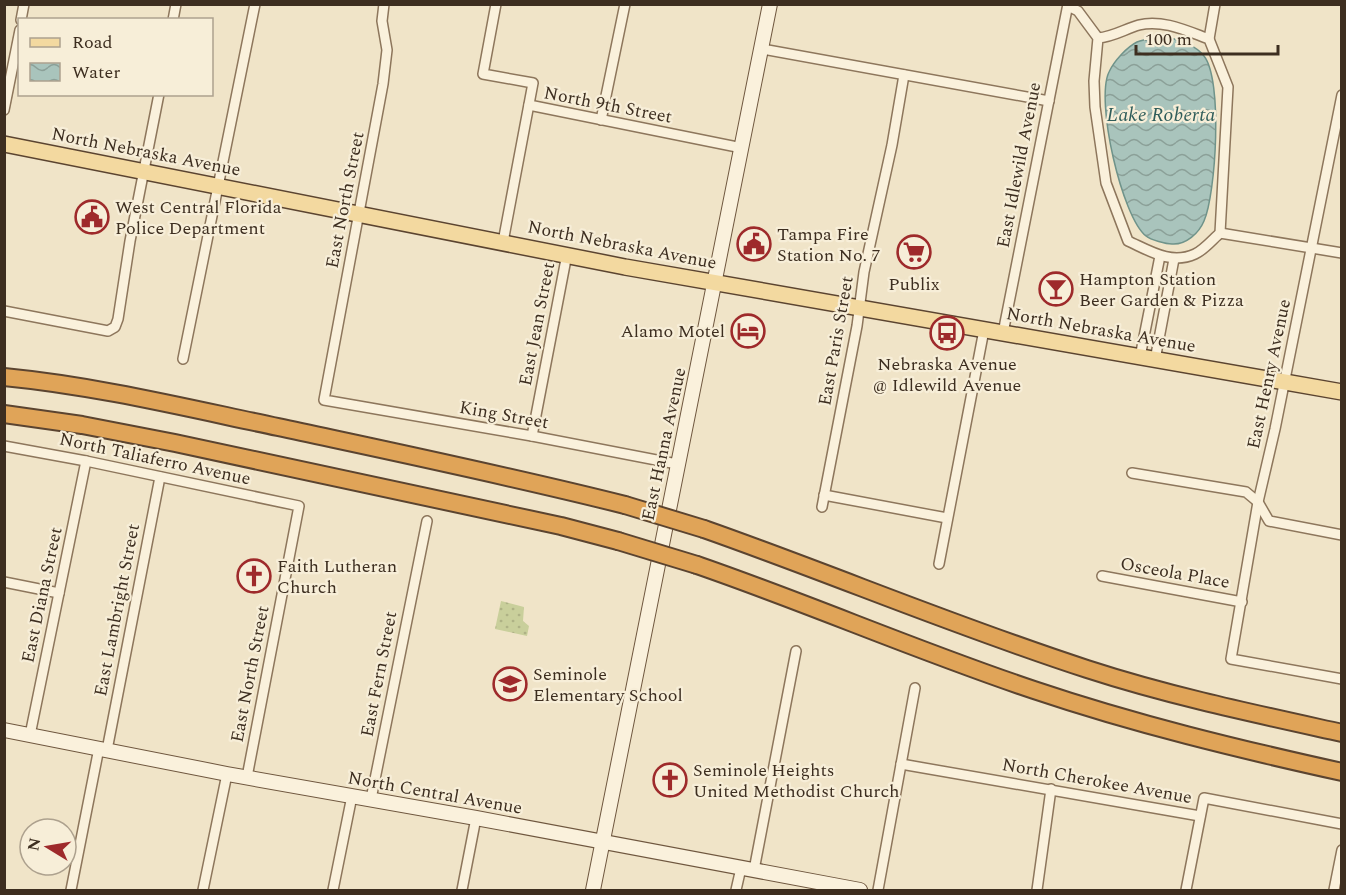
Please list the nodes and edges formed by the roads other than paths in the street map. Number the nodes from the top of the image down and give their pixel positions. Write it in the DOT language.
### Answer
graph roads {
  1 [pos="255,4"];
  2 [pos="384,4"];
  3 [pos="496,4"];
  4 [pos="625,4"];
  5 [pos="770,4"];
  6 [pos="1215,4"];
  7 [pos="1068,5"];
  8 [pos="1098,38"];
  9 [pos="1209,39"];
  10 [pos="18,40"];
  11 [pos="762,50"];
  12 [pos="904,75"];
  13 [pos="1341,95"];
  14 [pos="159,96"];
  15 [pos="1048,101"];
  16 [pos="529,105"];
  17 [pos="4,110"];
  18 [pos="601,120"];
  19 [pos="4,144"];
  20 [pos="742,148"];
  21 [pos="143,171"];
  22 [pos="219,186"];
  23 [pos="359,213"];
  24 [pos="1220,233"];
  25 [pos="502,242"];
  26 [pos="1312,248"];
  27 [pos="1341,252"];
  28 [pos="567,255"];
  29 [pos="1160,256"];
  30 [pos="1174,259"];
  31 [pos="715,283"];
  32 [pos="858,308"];
  33 [pos="4,311"];
  34 [pos="984,330"];
  35 [pos="1003,333"];
  36 [pos="1148,358"];
  37 [pos="183,359"];
  38 [pos="4,377"];
  39 [pos="1284,382"];
  40 [pos="1341,392"];
  41 [pos="324,400"];
  42 [pos="4,414"];
  43 [pos="532,436"];
  44 [pos="4,447"];
  45 [pos="86,461"];
  46 [pos="677,464"];
  47 [pos="1132,473"];
  48 [pos="160,477"];
  49 [pos="824,495"];
  50 [pos="1258,502"];
  51 [pos="299,506"];
  52 [pos="822,507"];
  53 [pos="948,518"];
  54 [pos="427,521"];
  55 [pos="1341,535"];
  56 [pos="939,564"];
  57 [pos="1102,576"];
  58 [pos="4,582"];
  59 [pos="59,592"];
  60 [pos="1242,602"];
  61 [pos="796,651"];
  62 [pos="1341,679"];
  63 [pos="915,688"];
  64 [pos="4,730"];
  65 [pos="1341,733"];
  66 [pos="30,735"];
  67 [pos="103,749"];
  68 [pos="902,764"];
  69 [pos="1341,772"];
  70 [pos="227,774"];
  71 [pos="247,777"];
  72 [pos="1051,789"];
  73 [pos="352,796"];
  74 [pos="371,799"];
  75 [pos="1200,816"];
  76 [pos="476,818"];
  77 [pos="1341,824"];
  78 [pos="602,842"];
  79 [pos="1341,850"];
  80 [pos="747,869"];
  81 [pos="71,891"];
  82 [pos="203,891"];
  83 [pos="333,891"];
  84 [pos="462,891"];
  85 [pos="593,891"];
  86 [pos="736,891"];
  87 [pos="860,891"];
  88 [pos="878,891"];
  89 [pos="1036,891"];
  90 [pos="1186,891"];
  91 [pos="1334,891"];
  1 -- 22 [label="street"];
  2 -- 23 [label="street, East North Street"];
  3 -- 16 [label="street, North 9th Street"];
  4 -- 18 [label="street"];
  5 -- 11 [label="street, East Hanna Avenue"];
  6 -- 9 [label="street"];
  7 -- 8 [label="street"];
  7 -- 15 [label="street, East Idlewild Avenue"];
  8 -- 9 [label="street"];
  8 -- 29 [label="street"];
  9 -- 24 [label="street"];
  10 -- 17 [label="street"];
  11 -- 12 [label="street"];
  11 -- 20 [label="street, East Hanna Avenue"];
  12 -- 15 [label="street"];
  12 -- 32 [label="street, East Paris Street"];
  13 -- 26 [label="street, East Henry Avenue"];
  14 -- 21 [label="street"];
  15 -- 35 [label="street, East Idlewild Avenue"];
  16 -- 18 [label="street, North 9th Street"];
  16 -- 25 [label="street"];
  18 -- 20 [label="street, North 9th Street"];
  19 -- 21 [label="main road, North Nebraska Avenue"];
  20 -- 31 [label="street, East Hanna Avenue"];
  21 -- 22 [label="main road, North Nebraska Avenue"];
  21 -- 33 [label="street"];
  22 -- 23 [label="main road, North Nebraska Avenue"];
  22 -- 37 [label="street"];
  23 -- 25 [label="main road, North Nebraska Avenue"];
  23 -- 41 [label="street, East North Street"];
  24 -- 26 [label="street"];
  24 -- 30 [label="street"];
  25 -- 28 [label="main road, North Nebraska Avenue"];
  26 -- 27 [label="street"];
  26 -- 39 [label="street, East Henry Avenue"];
  28 -- 31 [label="main road, North Nebraska Avenue"];
  28 -- 43 [label="street, East Jean Street"];
  29 -- 30 [label="street"];
  29 -- 36 [label="street"];
  30 -- 36 [label="street"];
  31 -- 32 [label="main road, North Nebraska Avenue"];
  31 -- 46 [label="street, East Hanna Avenue"];
  32 -- 34 [label="main road, North Nebraska Avenue"];
  32 -- 49 [label="street, East Paris Street"];
  34 -- 35 [label="main road, North Nebraska Avenue"];
  34 -- 53 [label="street"];
  35 -- 36 [label="main road, North Nebraska Avenue"];
  36 -- 39 [label="main road, North Nebraska Avenue"];
  38 -- 65 [label="highway, bridge"];
  39 -- 40 [label="main road, North Nebraska Avenue"];
  39 -- 50 [label="street, East Henry Avenue"];
  41 -- 43 [label="street, King Street"];
  42 -- 69 [label="highway, bridge"];
  43 -- 46 [label="street, King Street"];
  44 -- 45 [label="street, North Taliaferro Avenue"];
  45 -- 48 [label="street, North Taliaferro Avenue"];
  45 -- 59 [label="street, East Diana Street"];
  46 -- 78 [label="street, East Hanna Avenue"];
  47 -- 50 [label="street"];
  48 -- 51 [label="street, North Taliaferro Avenue"];
  48 -- 67 [label="street, East Lambright Street"];
  49 -- 52 [label="street, East Paris Street"];
  49 -- 53 [label="street"];
  50 -- 55 [label="street"];
  50 -- 60 [label="street, East Henry Avenue"];
  51 -- 71 [label="street, East North Street"];
  53 -- 56 [label="street"];
  54 -- 74 [label="street, East Fern Street"];
  57 -- 60 [label="street, Osceola Place"];
  58 -- 59 [label="street"];
  59 -- 66 [label="street, East Diana Street"];
  60 -- 62 [label="street, East Henry Avenue"];
  61 -- 80 [label="street"];
  63 -- 68 [label="street"];
  64 -- 66 [label="street, North Central Avenue"];
  66 -- 67 [label="street, North Central Avenue"];
  67 -- 70 [label="street, North Central Avenue"];
  67 -- 81 [label="street, East Lambright Street"];
  68 -- 72 [label="street, North Cherokee Avenue"];
  68 -- 88 [label="street"];
  70 -- 71 [label="street, North Central Avenue"];
  70 -- 82 [label="street"];
  71 -- 73 [label="street, North Central Avenue"];
  72 -- 75 [label="street, North Cherokee Avenue"];
  72 -- 89 [label="street"];
  73 -- 74 [label="street, North Central Avenue"];
  73 -- 83 [label="street"];
  74 -- 76 [label="street, North Central Avenue"];
  75 -- 77 [label="street, North Cherokee Avenue"];
  75 -- 90 [label="street"];
  76 -- 78 [label="street, North Central Avenue"];
  76 -- 84 [label="street"];
  78 -- 80 [label="street, North Central Avenue"];
  78 -- 85 [label="street, East Hanna Avenue"];
  79 -- 91 [label="street"];
  80 -- 86 [label="street"];
  80 -- 87 [label="street, North Central Avenue"];
}
